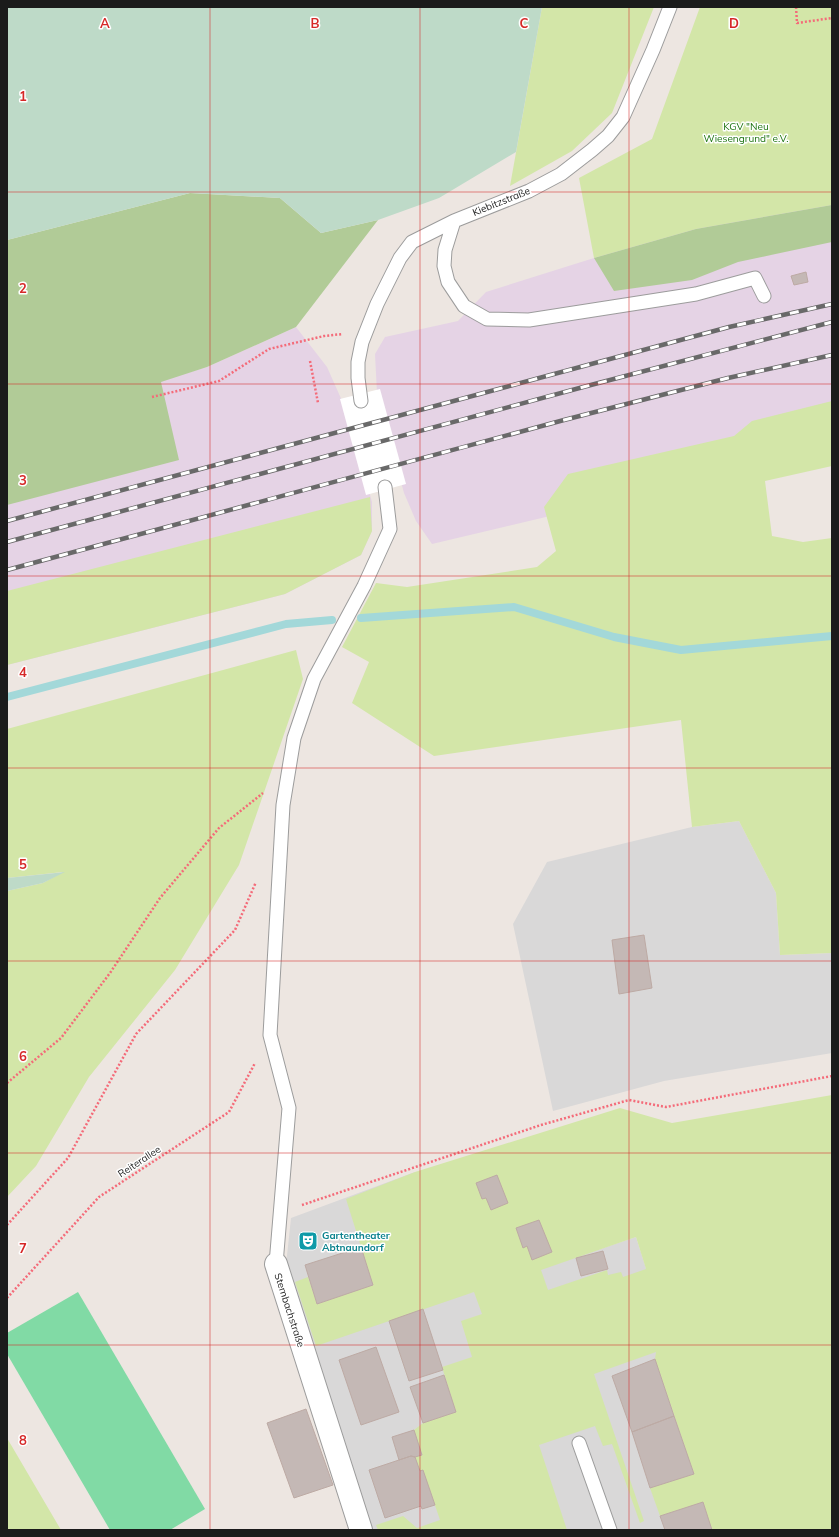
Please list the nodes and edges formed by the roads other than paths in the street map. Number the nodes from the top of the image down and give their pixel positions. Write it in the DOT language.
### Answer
graph roads {
  1 [pos="670,7"];
  2 [pos="454,221"];
  3 [pos="764,296"];
  4 [pos="361,400"];
  5 [pos="385,487"];
  6 [pos="276,1264"];
  7 [pos="579,1443"];
  8 [pos="361,1530"];
  9 [pos="610,1530"];
  1 -- 2 [label="lane, Kiebitzstraße"];
  2 -- 3 [label="lane"];
  2 -- 4 [label="lane, Kiebitzstraße"];
  5 -- 6 [label="lane, Sternbachstraße"];
  6 -- 8 [label="street, Sternbachstraße"];
  7 -- 9 [label="lane"];
}
